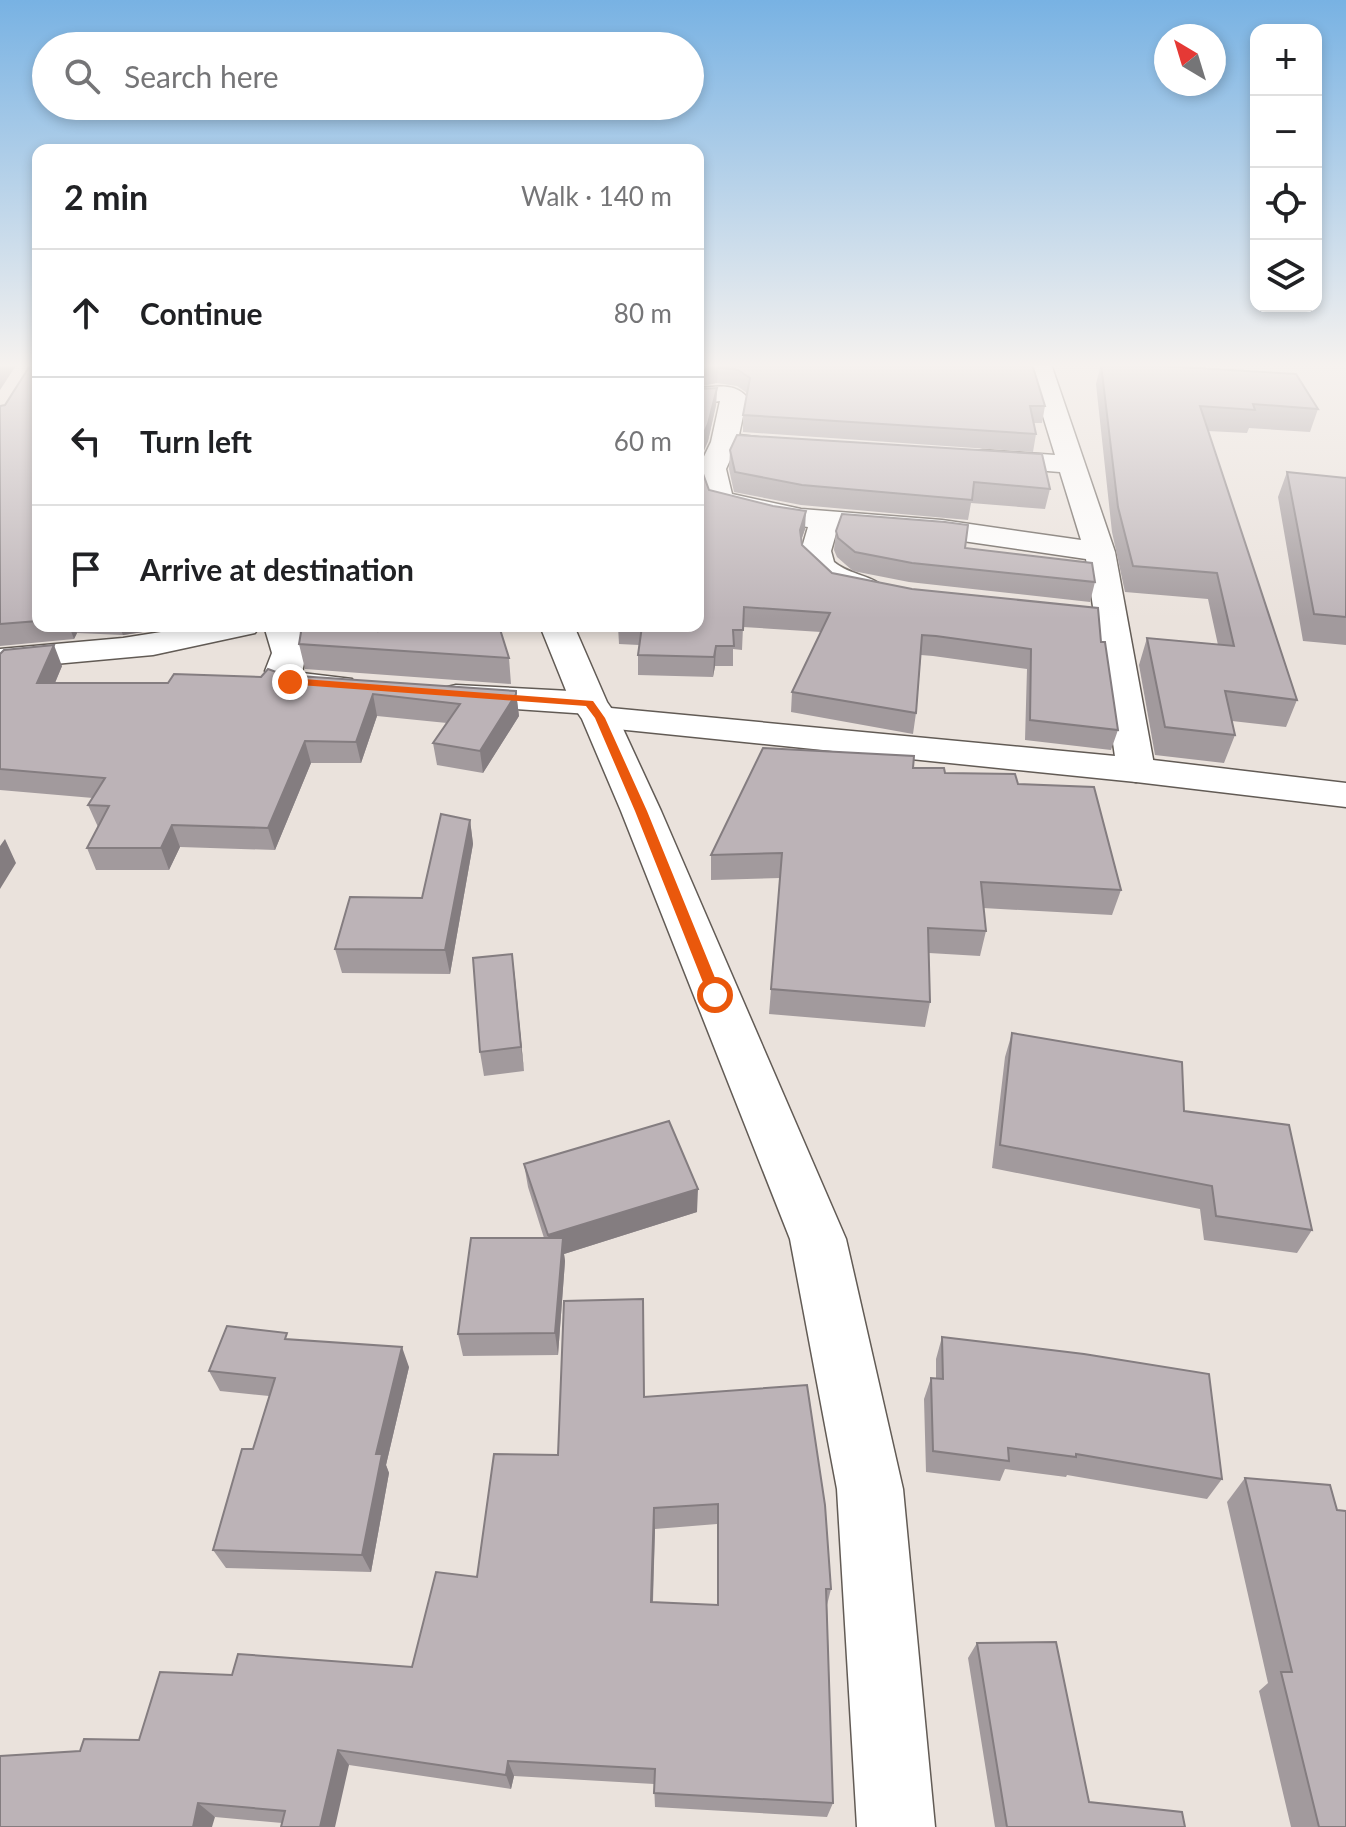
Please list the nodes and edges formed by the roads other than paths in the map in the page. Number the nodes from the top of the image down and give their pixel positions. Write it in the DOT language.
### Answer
graph roads {
  1 [pos="759,449"];
  2 [pos="1066,449"];
  3 [pos="962,457"];
  4 [pos="712,460"];
  5 [pos="1073,465"];
  6 [pos="826,520"];
  7 [pos="1100,552"];
  8 [pos="896,593"];
  9 [pos="219,632"];
  10 [pos="283,632"];
  11 [pos="560,632"];
  12 [pos="0,659"];
  13 [pos="369,689"];
  14 [pos="429,694"];
  15 [pos="595,711"];
  16 [pos="1136,770"];
  17 [pos="1346,795"];
  18 [pos="896,1827"];
  1 -- 4 [label="street"];
  2 -- 5 [label="street"];
  3 -- 5 [label="street"];
  4 -- 6 [label="street"];
  5 -- 7 [label="street"];
  6 -- 7 [label="street"];
  6 -- 8 [label="street"];
  7 -- 16 [label="street"];
  9 -- 12 [label="street"];
  10 -- 13 [label="street"];
  11 -- 15 [label="street"];
  14 -- 15 [label="street"];
  15 -- 16 [label="street"];
  15 -- 18 [label="street"];
  16 -- 17 [label="street"];
}
